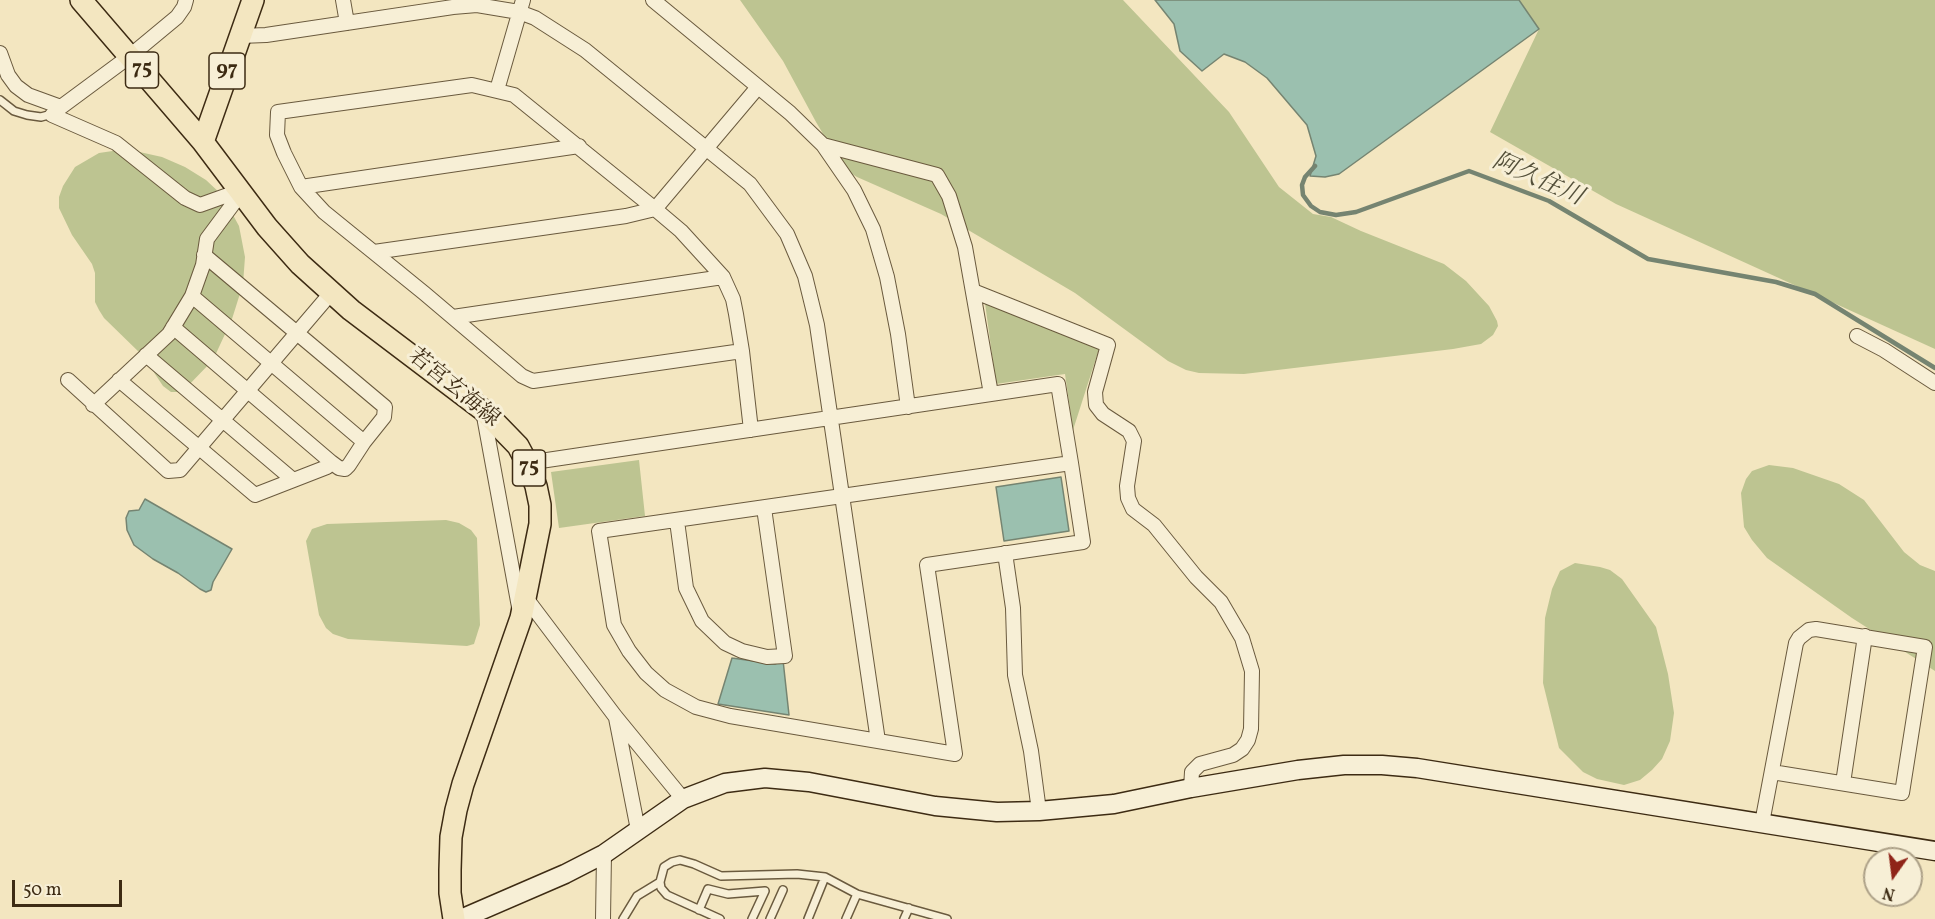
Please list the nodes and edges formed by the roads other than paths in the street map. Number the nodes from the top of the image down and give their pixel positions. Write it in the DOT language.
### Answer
graph roads {
  1 [pos="81,0"];
  2 [pos="186,0"];
  3 [pos="254,0"];
  4 [pos="343,0"];
  5 [pos="653,0"];
  6 [pos="521,6"];
  7 [pos="347,23"];
  8 [pos="240,36"];
  9 [pos="0,53"];
  10 [pos="130,56"];
  11 [pos="758,87"];
  12 [pos="497,90"];
  13 [pos="0,100"];
  14 [pos="56,111"];
  15 [pos="203,142"];
  16 [pos="823,145"];
  17 [pos="579,146"];
  18 [pos="706,150"];
  19 [pos="301,187"];
  20 [pos="239,191"];
  21 [pos="655,208"];
  22 [pos="374,252"];
  23 [pos="204,255"];
  24 [pos="723,277"];
  25 [pos="973,291"];
  26 [pos="331,293"];
  27 [pos="192,297"];
  28 [pos="453,317"];
  29 [pos="173,327"];
  30 [pos="297,333"];
  31 [pos="1857,336"];
  32 [pos="742,351"];
  33 [pos="146,355"];
  34 [pos="271,363"];
  35 [pos="68,380"];
  36 [pos="119,380"];
  37 [pos="1935,383"];
  38 [pos="247,391"];
  39 [pos="991,394"];
  40 [pos="93,405"];
  41 [pos="908,407"];
  42 [pos="483,410"];
  43 [pos="830,418"];
  44 [pos="222,420"];
  45 [pos="751,430"];
  46 [pos="364,442"];
  47 [pos="199,448"];
  48 [pos="331,462"];
  49 [pos="527,463"];
  50 [pos="1071,463"];
  51 [pos="292,480"];
  52 [pos="842,496"];
  53 [pos="764,508"];
  54 [pos="677,521"];
  55 [pos="1005,553"];
  56 [pos="523,608"];
  57 [pos="1865,636"];
  58 [pos="615,716"];
  59 [pos="878,741"];
  60 [pos="1772,772"];
  61 [pos="1844,783"];
  62 [pos="1191,788"];
  63 [pos="683,799"];
  64 [pos="1039,811"];
  65 [pos="1762,823"];
  66 [pos="638,830"];
  67 [pos="1935,851"];
  68 [pos="604,854"];
  69 [pos="825,877"];
  70 [pos="660,882"];
  71 [pos="783,890"];
  72 [pos="857,894"];
  73 [pos="909,909"];
  74 [pos="699,910"];
  75 [pos="707,916"];
  76 [pos="454,919"];
  77 [pos="461,919"];
  78 [pos="603,919"];
  79 [pos="623,919"];
  80 [pos="720,919"];
  81 [pos="752,919"];
  82 [pos="770,919"];
  83 [pos="808,919"];
  84 [pos="846,919"];
  85 [pos="904,919"];
  86 [pos="947,919"];
  1 -- 10 [label="main road, 若宮玄海線 / 75"];
  2 -- 10 [label="street"];
  3 -- 8 [label="main road, 97"];
  4 -- 7 [label="street"];
  5 -- 11 [label="street"];
  6 -- 7 [label="street"];
  6 -- 12 [label="street"];
  6 -- 18 [label="street"];
  7 -- 8 [label="street"];
  8 -- 15 [label="main road, 97"];
  9 -- 14 [label="street"];
  10 -- 14 [label="street"];
  10 -- 15 [label="main road, 若宮玄海線 / 75"];
  11 -- 16 [label="street"];
  11 -- 18 [label="street"];
  12 -- 17 [label="street"];
  12 -- 19 [label="street"];
  13 -- 14 [label="lane"];
  14 -- 20 [label="street"];
  15 -- 20 [label="main road, 若宮玄海線 / 75"];
  16 -- 25 [label="street"];
  16 -- 41 [label="street"];
  17 -- 19 [label="street"];
  17 -- 21 [label="street"];
  18 -- 21 [label="street"];
  18 -- 43 [label="street"];
  19 -- 22 [label="street"];
  20 -- 23 [label="street"];
  20 -- 26 [label="main road, 若宮玄海線 / 75"];
  21 -- 22 [label="street"];
  21 -- 24 [label="street"];
  22 -- 28 [label="street"];
  23 -- 27 [label="street"];
  23 -- 30 [label="street"];
  24 -- 28 [label="street"];
  24 -- 32 [label="street"];
  25 -- 39 [label="street"];
  25 -- 62 [label="street"];
  26 -- 30 [label="street"];
  26 -- 42 [label="main road, 若宮玄海線 / 75"];
  27 -- 29 [label="street"];
  27 -- 34 [label="street"];
  28 -- 32 [label="street"];
  29 -- 33 [label="street"];
  29 -- 38 [label="street"];
  30 -- 34 [label="street"];
  30 -- 46 [label="street"];
  31 -- 37 [label="street"];
  32 -- 45 [label="street"];
  33 -- 36 [label="street"];
  33 -- 44 [label="street"];
  34 -- 38 [label="street"];
  34 -- 46 [label="street"];
  35 -- 40 [label="street"];
  36 -- 40 [label="street"];
  36 -- 47 [label="street"];
  38 -- 44 [label="street"];
  38 -- 48 [label="street"];
  39 -- 41 [label="street"];
  39 -- 50 [label="street"];
  40 -- 47 [label="street"];
  41 -- 43 [label="street"];
  42 -- 49 [label="main road, 若宮玄海線 / 75"];
  42 -- 56 [label="street"];
  43 -- 45 [label="street"];
  43 -- 52 [label="street"];
  44 -- 47 [label="street"];
  44 -- 51 [label="street"];
  45 -- 49 [label="street"];
  46 -- 48 [label="street"];
  47 -- 51 [label="street"];
  48 -- 51 [label="street"];
  49 -- 56 [label="main road, 若宮玄海線 / 75"];
  50 -- 52 [label="street"];
  50 -- 55 [label="street"];
  52 -- 53 [label="street"];
  52 -- 59 [label="street"];
  53 -- 54 [label="street"];
  53 -- 54 [label="street"];
  54 -- 59 [label="street"];
  55 -- 59 [label="street"];
  55 -- 64 [label="street"];
  56 -- 58 [label="street"];
  56 -- 76 [label="main road, 若宮玄海線 / 75"];
  57 -- 60 [label="street"];
  57 -- 61 [label="street"];
  57 -- 61 [label="street"];
  58 -- 63 [label="street"];
  58 -- 66 [label="street"];
  60 -- 61 [label="street"];
  60 -- 65 [label="street"];
  62 -- 64 [label="street"];
  62 -- 65 [label="street"];
  63 -- 64 [label="street"];
  63 -- 66 [label="street"];
  65 -- 67 [label="street"];
  66 -- 68 [label="street"];
  68 -- 77 [label="street"];
  68 -- 78 [label="street"];
  69 -- 70 [label="lane"];
  69 -- 72 [label="lane"];
  69 -- 83 [label="lane"];
  70 -- 74 [label="lane"];
  70 -- 79 [label="lane"];
  71 -- 82 [label="lane"];
  72 -- 73 [label="lane"];
  72 -- 84 [label="lane"];
  73 -- 85 [label="lane"];
  73 -- 86 [label="lane"];
  74 -- 75 [label="lane"];
  74 -- 81 [label="lane"];
  75 -- 80 [label="lane"];
}
